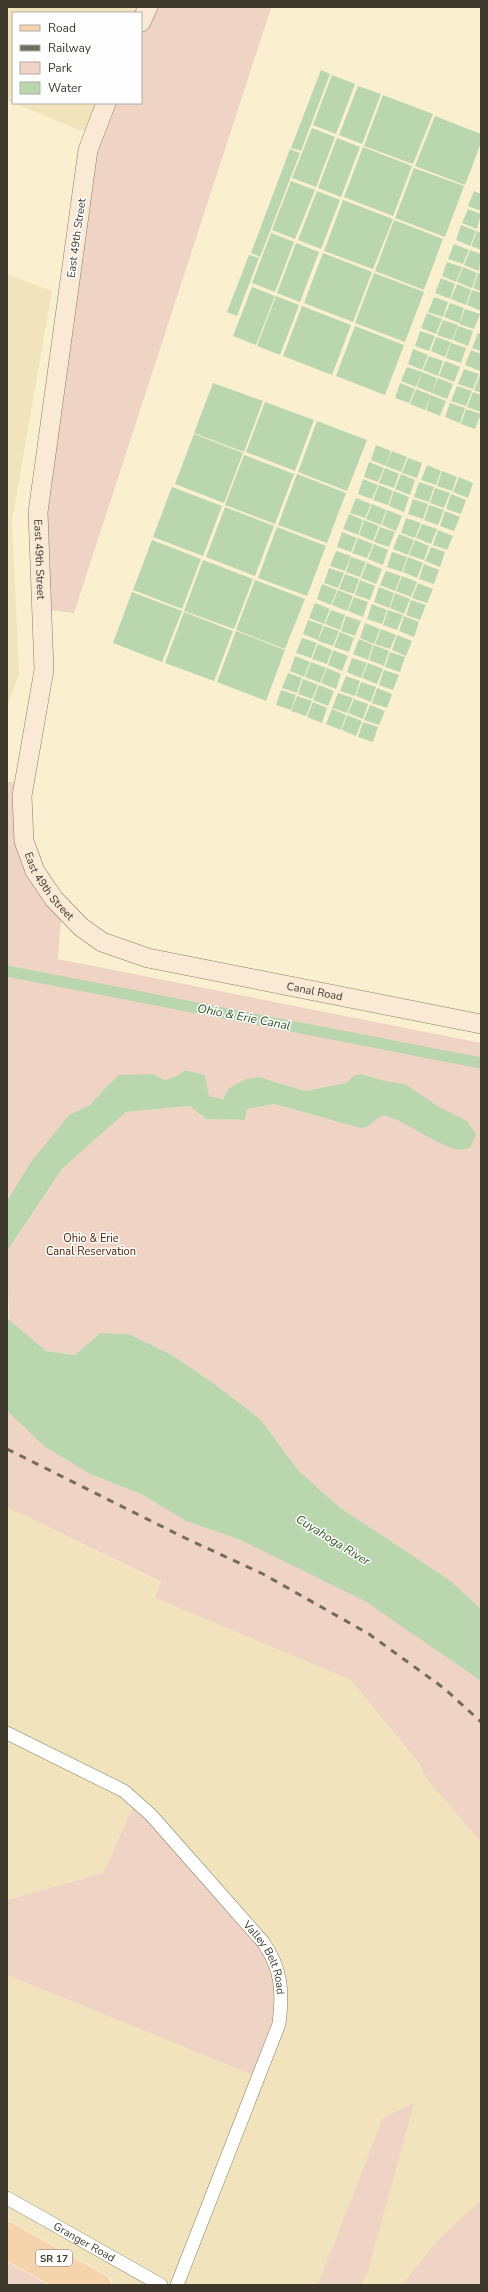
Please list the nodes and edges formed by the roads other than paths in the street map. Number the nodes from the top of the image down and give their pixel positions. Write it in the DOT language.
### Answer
graph roads {
  1 [pos="148,7"];
  2 [pos="142,20"];
  3 [pos="106,104"];
  4 [pos="148,958"];
  5 [pos="481,1024"];
  6 [pos="7,1733"];
  7 [pos="7,2198"];
  8 [pos="7,2232"];
  9 [pos="7,2249"];
  10 [pos="71,2285"];
  11 [pos="101,2285"];
  12 [pos="162,2285"];
  13 [pos="177,2285"];
  1 -- 2 [label="street"];
  3 -- 4 [label="street, East 49th Street"];
  4 -- 5 [label="street, Canal Road"];
  6 -- 13 [label="street, Valley Belt Road"];
  7 -- 12 [label="street, Granger Road"];
  8 -- 11 [label="main road, SR 17"];
  9 -- 10 [label="main road, SR 17"];
}
